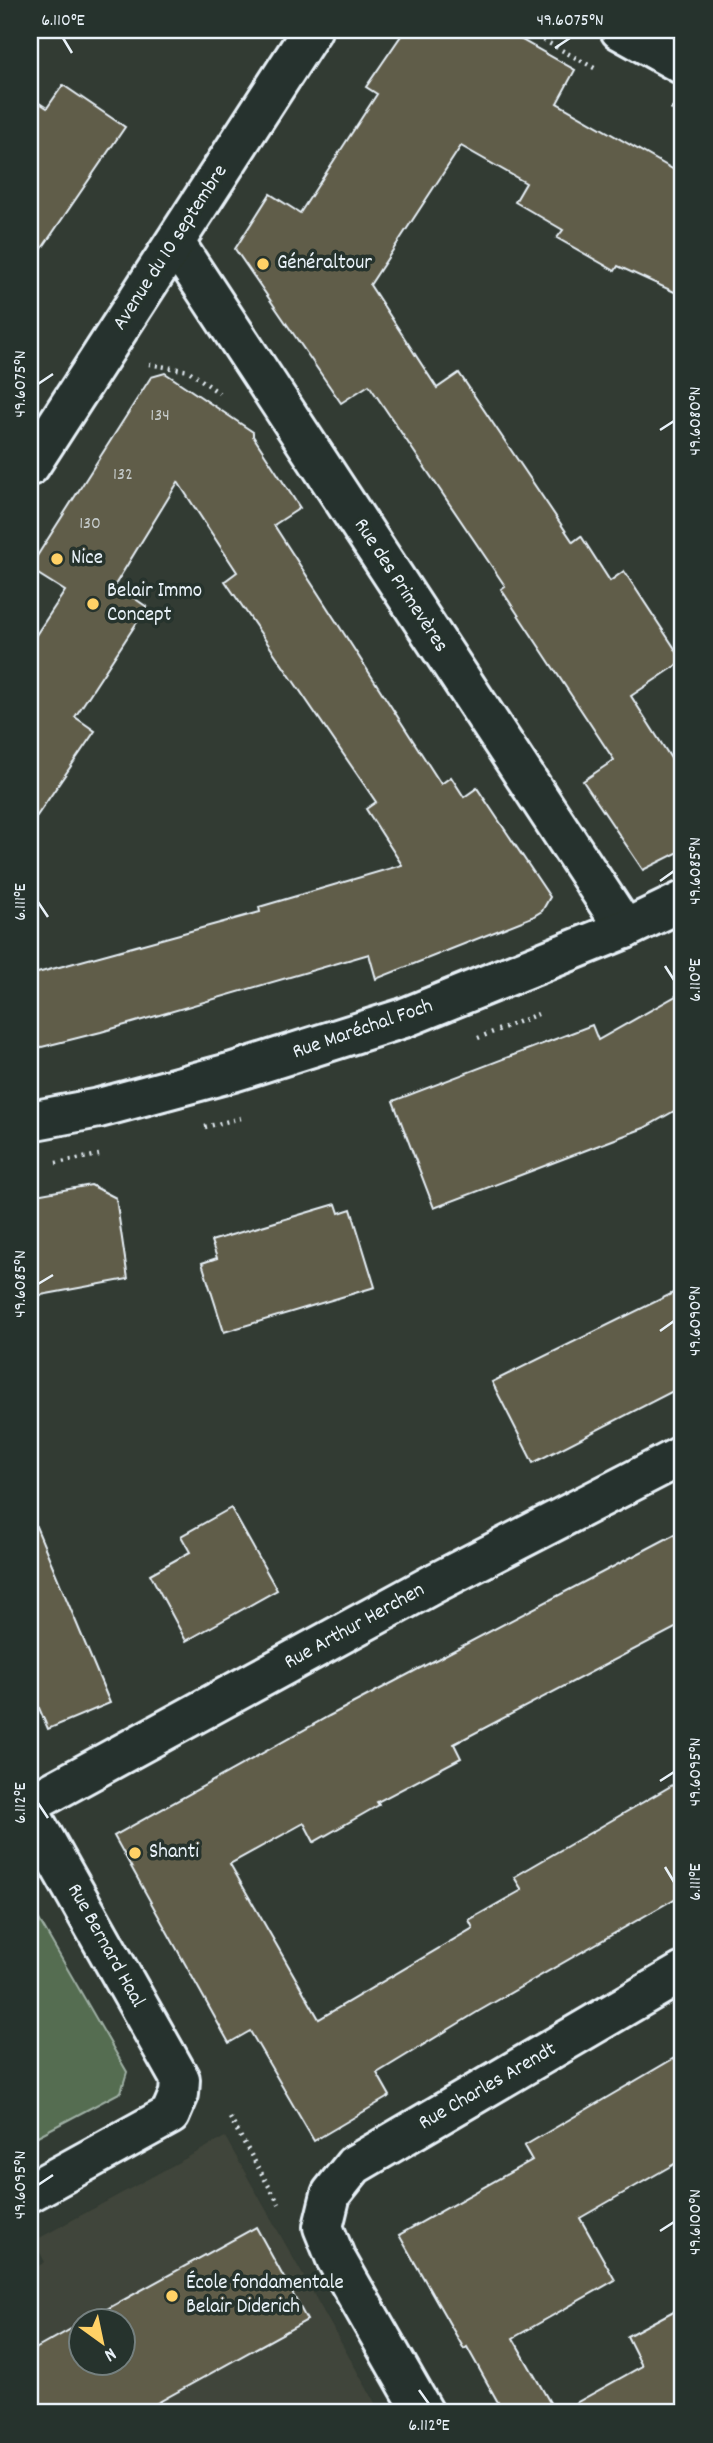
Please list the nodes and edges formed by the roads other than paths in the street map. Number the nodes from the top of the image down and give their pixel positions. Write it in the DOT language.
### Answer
graph roads {
  1 [pos="312,30"];
  2 [pos="620,30"];
  3 [pos="683,65"];
  4 [pos="174,243"];
  5 [pos="30,466"];
  6 [pos="683,901"];
  7 [pos="625,929"];
  8 [pos="30,1121"];
  9 [pos="683,1455"];
  10 [pos="30,1804"];
  11 [pos="30,1813"];
  12 [pos="683,1972"];
  13 [pos="30,2192"];
  14 [pos="424,2413"];
  1 -- 4 [label="street, Avenue du 10 septembre"];
  2 -- 3 [label="street"];
  4 -- 5 [label="street, Avenue du 10 septembre"];
  4 -- 7 [label="street, Rue des Primevères"];
  6 -- 7 [label="street, Rue Maréchal Foch"];
  7 -- 8 [label="street, Rue Maréchal Foch"];
  9 -- 10 [label="street, Rue Arthur Herchen"];
  11 -- 13 [label="street, Rue Bernard Haal"];
  12 -- 14 [label="street, Rue Charles Arendt"];
}
